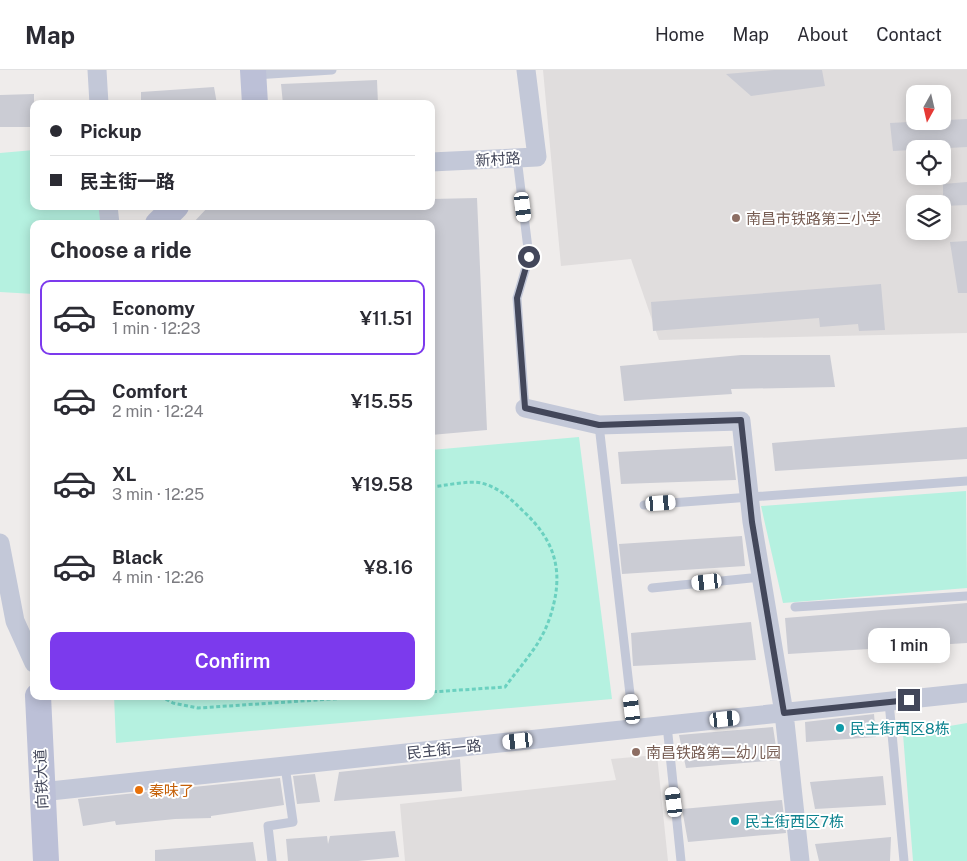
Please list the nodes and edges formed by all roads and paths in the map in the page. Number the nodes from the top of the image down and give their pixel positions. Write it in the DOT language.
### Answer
graph roads {
  1 [pos="97,70"];
  2 [pos="332,70"];
  3 [pos="526,70"];
  4 [pos="253,73"];
  5 [pos="100,100"];
  6 [pos="255,100"];
  7 [pos="518,158"];
  8 [pos="435,162"];
  9 [pos="172,210"];
  10 [pos="162,220"];
  11 [pos="525,408"];
  12 [pos="599,425"];
  13 [pos="967,481"];
  14 [pos="435,488"];
  15 [pos="749,496"];
  16 [pos="644,505"];
  17 [pos="0,542"];
  18 [pos="761,577"];
  19 [pos="652,588"];
  20 [pos="967,596"];
  21 [pos="795,607"];
  22 [pos="30,654"];
  23 [pos="435,692"];
  24 [pos="967,693"];
  25 [pos="38,700"];
  26 [pos="167,700"];
  27 [pos="317,700"];
  28 [pos="889,702"];
  29 [pos="784,713"];
  30 [pos="667,725"];
  31 [pos="634,729"];
  32 [pos="285,766"];
  33 [pos="41,792"];
  34 [pos="46,861"];
  35 [pos="272,861"];
  36 [pos="681,861"];
  37 [pos="800,861"];
  38 [pos="904,861"];
  1 -- 5 [label="street"];
  2 -- 4 [label="lane"];
  3 -- 7 [label="street, 新村路"];
  4 -- 6 [label="street"];
  7 -- 8 [label="street, 新村路"];
  7 -- 11 [label="lane"];
  9 -- 10 [label="street"];
  11 -- 12 [label="street"];
  12 -- 15 [label="street"];
  12 -- 31 [label="lane"];
  13 -- 15 [label="lane"];
  14 -- 23 [label="path"];
  15 -- 16 [label="lane"];
  15 -- 18 [label="street"];
  17 -- 22 [label="street"];
  18 -- 19 [label="lane"];
  18 -- 29 [label="street"];
  20 -- 21 [label="lane"];
  24 -- 28 [label="street, 民主街一路"];
  25 -- 33 [label="street, 向铁大道"];
  26 -- 27 [label="path"];
  28 -- 29 [label="street, 民主街一路"];
  28 -- 38 [label="lane"];
  29 -- 30 [label="street, 民主街一路"];
  29 -- 37 [label="street"];
  30 -- 31 [label="street, 民主街一路"];
  30 -- 36 [label="lane"];
  31 -- 32 [label="street, 民主街一路"];
  32 -- 33 [label="street, 民主街一路"];
  32 -- 35 [label="lane"];
  33 -- 34 [label="street, 向铁大道"];
}
